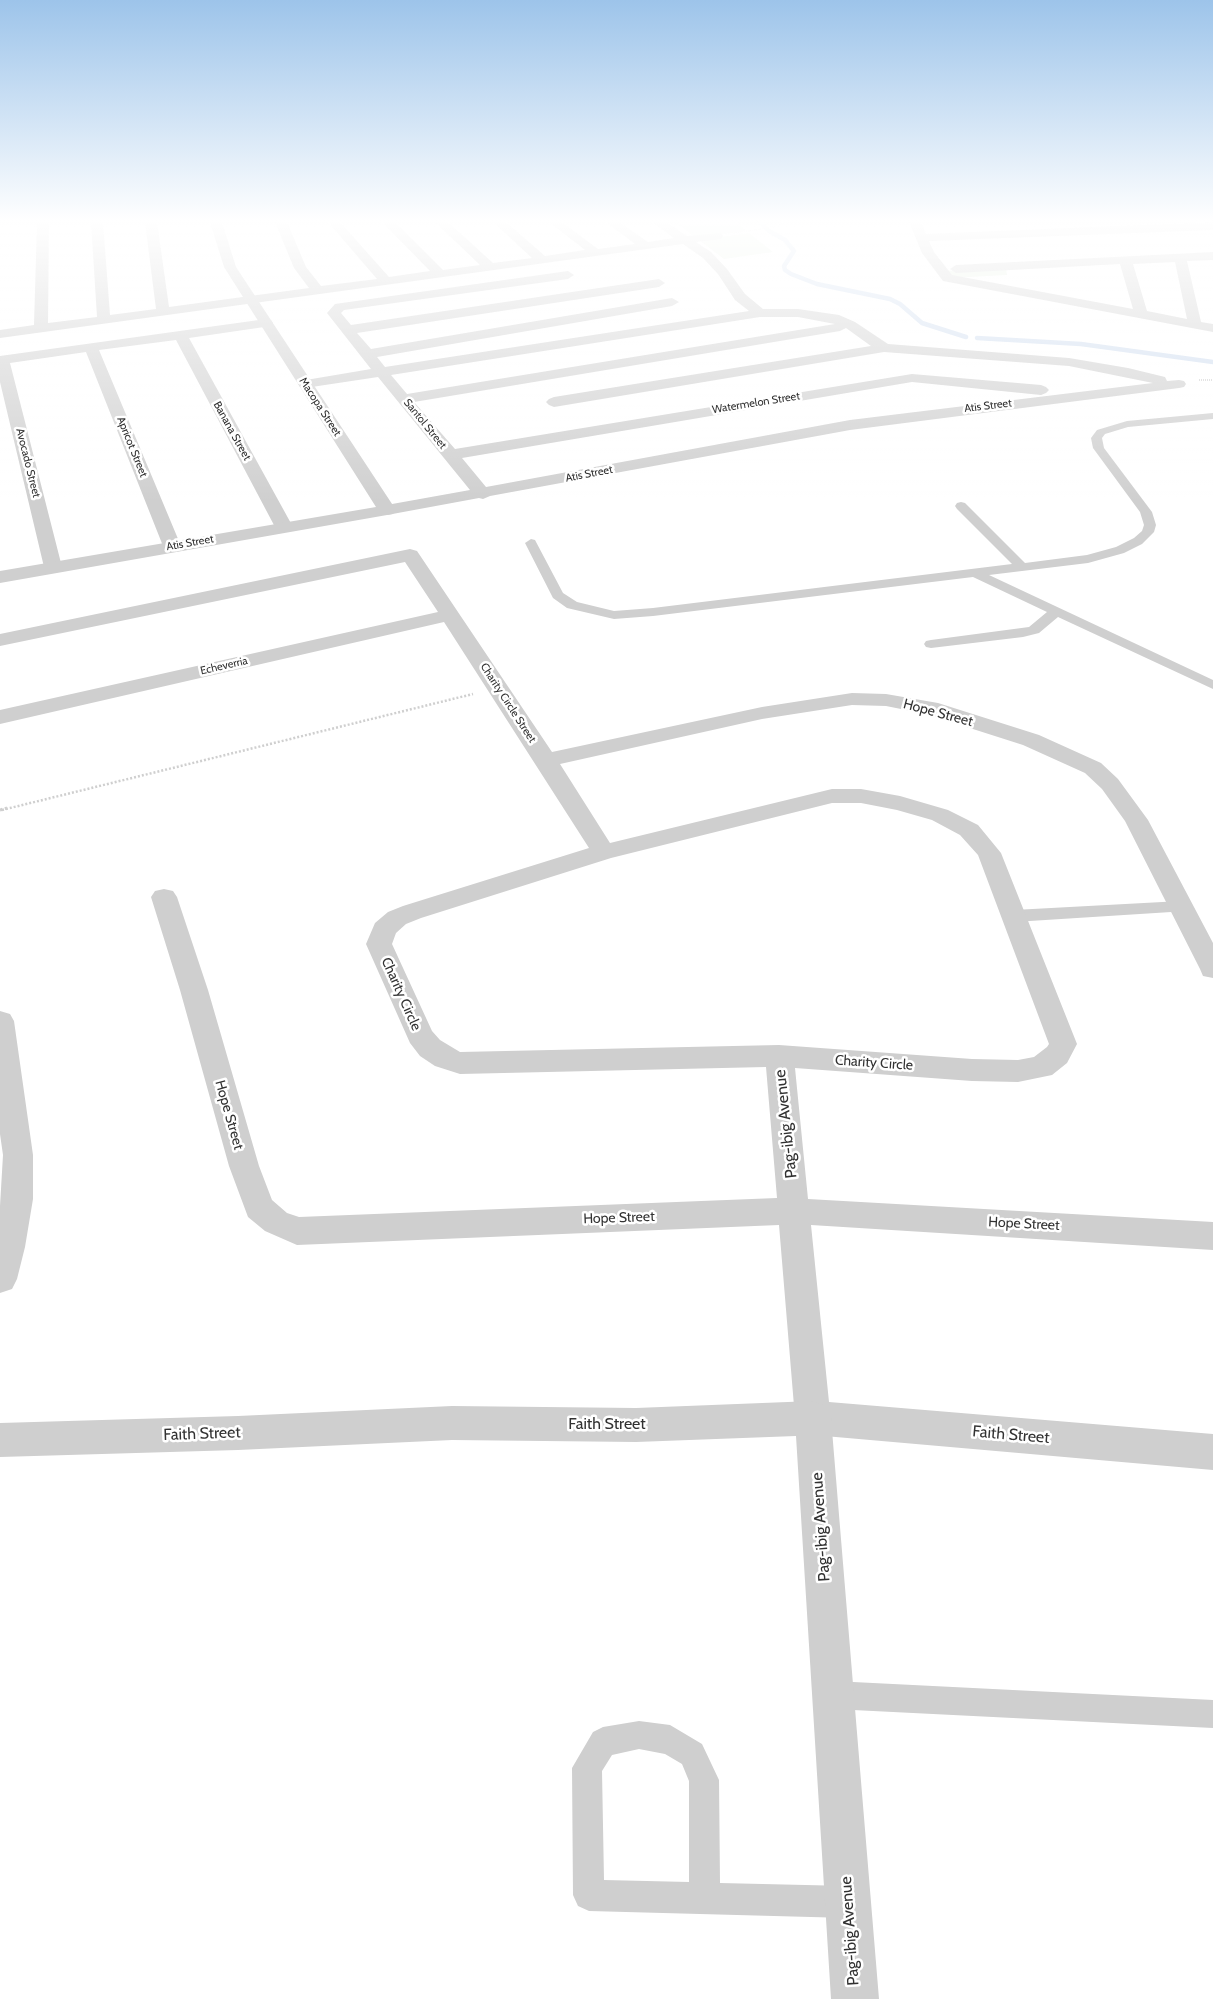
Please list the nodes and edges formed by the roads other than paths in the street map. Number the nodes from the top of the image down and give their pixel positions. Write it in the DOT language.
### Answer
graph roads {
  1 [pos="41,315"];
  2 [pos="104,315"];
  3 [pos="131,315"];
  4 [pos="261,315"];
  5 [pos="336,315"];
  6 [pos="446,315"];
  7 [pos="594,315"];
  8 [pos="688,315"];
  9 [pos="744,315"];
  10 [pos="823,315"];
  11 [pos="1143,315"];
  12 [pos="1193,315"];
  13 [pos="104,319"];
  14 [pos="696,322"];
  15 [pos="266,323"];
  16 [pos="850,325"];
  17 [pos="1195,325"];
  18 [pos="41,328"];
  19 [pos="1213,328"];
  20 [pos="348,330"];
  21 [pos="0,334"];
  22 [pos="180,336"];
  23 [pos="91,348"];
  24 [pos="884,348"];
  25 [pos="368,354"];
  26 [pos="1,360"];
  27 [pos="382,373"];
  28 [pos="529,378"];
  29 [pos="305,384"];
  30 [pos="1061,397"];
  31 [pos="404,398"];
  32 [pos="554,402"];
  33 [pos="1213,416"];
  34 [pos="585,432"];
  35 [pos="451,455"];
  36 [pos="483,494"];
  37 [pos="961,506"];
  38 [pos="387,510"];
  39 [pos="284,527"];
  40 [pos="531,543"];
  41 [pos="172,546"];
  42 [pos="53,567"];
  43 [pos="1023,568"];
  44 [pos="975,573"];
  45 [pos="0,577"];
  46 [pos="1056,611"];
  47 [pos="449,615"];
  48 [pos="0,640"];
  49 [pos="931,644"];
  50 [pos="1213,685"];
  51 [pos="0,717"];
  52 [pos="546,760"];
  53 [pos="604,852"];
  54 [pos="164,897"];
  55 [pos="1181,907"];
  56 [pos="1014,916"];
  57 [pos="1213,969"];
  58 [pos="0,1021"];
  59 [pos="779,1056"];
  60 [pos="794,1211"];
  61 [pos="1213,1236"];
  62 [pos="0,1279"];
  63 [pos="812,1418"];
  64 [pos="0,1440"];
  65 [pos="1213,1452"];
  66 [pos="833,1695"];
  67 [pos="1213,1714"];
  68 [pos="705,1898"];
  69 [pos="848,1902"];
  70 [pos="855,1999"];
  1 -- 18 [label="street"];
  2 -- 13 [label="street"];
  3 -- 13 [label="street"];
  4 -- 15 [label="street, Macopa Street"];
  5 -- 20 [label="street, Santol Street"];
  6 -- 20 [label="street"];
  7 -- 25 [label="street"];
  8 -- 14 [label="street"];
  9 -- 14 [label="street"];
  10 -- 16 [label="street"];
  11 -- 17 [label="street"];
  12 -- 17 [label="street"];
  13 -- 18 [label="street"];
  14 -- 27 [label="street"];
  15 -- 22 [label="street"];
  15 -- 29 [label="street, Macopa Street"];
  16 -- 24 [label="street"];
  16 -- 28 [label="street"];
  17 -- 19 [label="street"];
  18 -- 21 [label="street"];
  20 -- 25 [label="street, Santol Street"];
  22 -- 23 [label="street"];
  22 -- 39 [label="street, Banana Street"];
  23 -- 26 [label="street"];
  23 -- 41 [label="street, Apricot Street"];
  24 -- 30 [label="street, Atis Street"];
  24 -- 32 [label="street"];
  25 -- 27 [label="street, Santol Street"];
  26 -- 42 [label="street, Avocado Street"];
  27 -- 29 [label="street"];
  27 -- 31 [label="street, Santol Street"];
  28 -- 31 [label="street"];
  28 -- 32 [label="street"];
  29 -- 38 [label="street, Macopa Street"];
  30 -- 34 [label="street, Watermelon Street"];
  30 -- 36 [label="street, Atis Street"];
  31 -- 35 [label="street, Santol Street"];
  32 -- 34 [label="street"];
  33 -- 43 [label="lane"];
  34 -- 35 [label="street, Watermelon Street"];
  35 -- 36 [label="street, Santol Street"];
  36 -- 38 [label="street, Atis Street"];
  37 -- 43 [label="lane"];
  38 -- 39 [label="street, Atis Street"];
  39 -- 41 [label="street, Atis Street"];
  40 -- 44 [label="lane"];
  41 -- 42 [label="street, Atis Street"];
  42 -- 45 [label="street, Atis Street"];
  43 -- 44 [label="lane"];
  44 -- 46 [label="lane"];
  46 -- 49 [label="lane"];
  46 -- 50 [label="lane"];
  47 -- 48 [label="street, Charity Circle Street"];
  47 -- 51 [label="street, Echeverria"];
  47 -- 52 [label="street, Charity Circle Street"];
  52 -- 53 [label="street, Charity Circle Street"];
  52 -- 55 [label="street, Hope Street"];
  53 -- 56 [label="street, Charity Circle"];
  53 -- 59 [label="street, Charity Circle"];
  54 -- 60 [label="street, Hope Street"];
  55 -- 56 [label="lane"];
  55 -- 57 [label="street, Hope Street"];
  56 -- 59 [label="street, Charity Circle"];
  58 -- 62 [label="street"];
  59 -- 60 [label="street, Pag-ibig Avenue"];
  60 -- 61 [label="street, Hope Street"];
  60 -- 63 [label="street, Pag-ibig Avenue"];
  63 -- 64 [label="street, Faith Street"];
  63 -- 65 [label="street, Faith Street"];
  63 -- 66 [label="street, Pag-ibig Avenue"];
  66 -- 67 [label="lane"];
  66 -- 69 [label="street, Pag-ibig Avenue"];
  68 -- 68 [label="lane"];
  68 -- 69 [label="lane"];
  69 -- 70 [label="street, Pag-ibig Avenue"];
}
